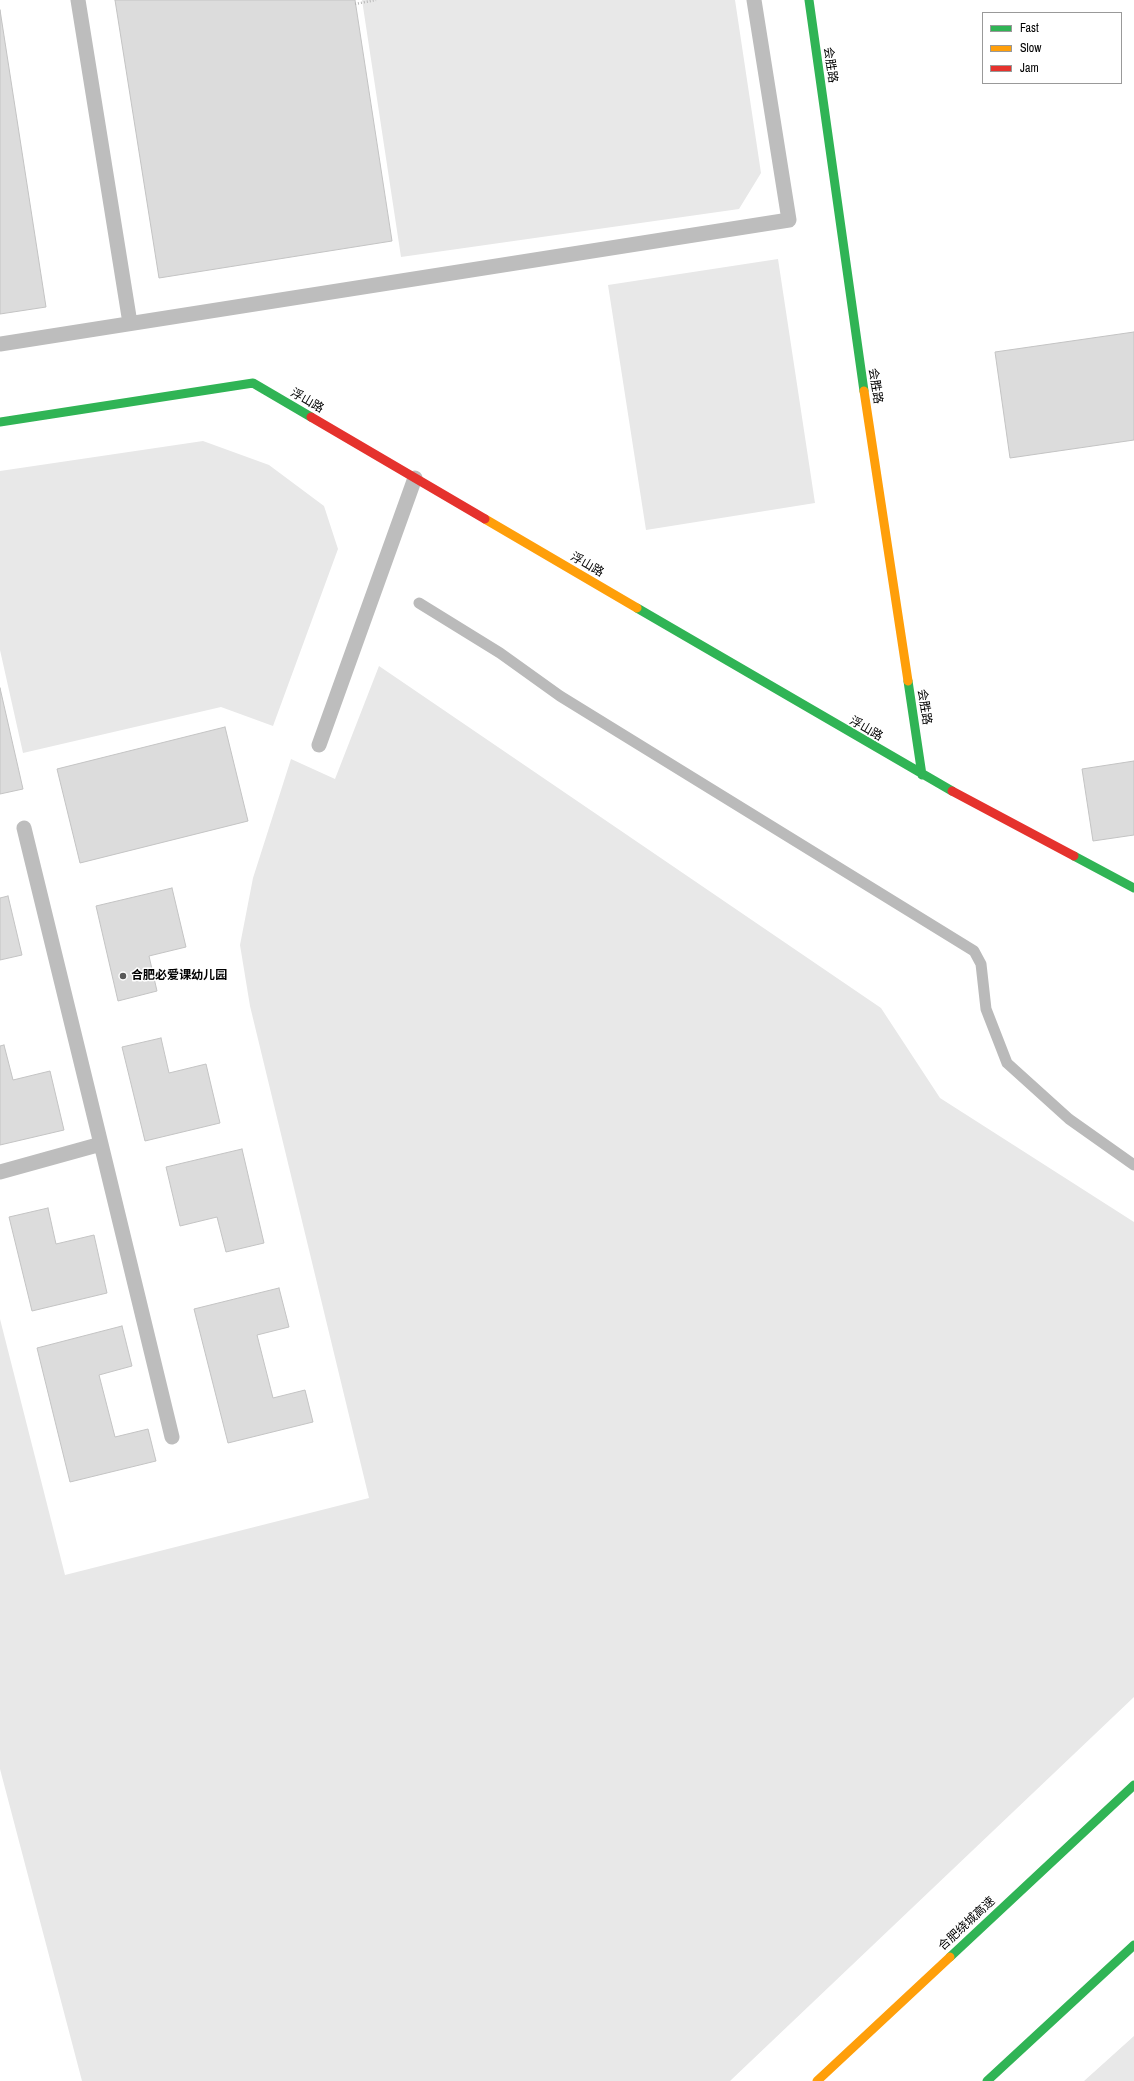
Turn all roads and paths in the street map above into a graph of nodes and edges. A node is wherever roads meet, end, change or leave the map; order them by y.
1 (78, 0) edge
2 (376, 0) edge
3 (754, 0) edge
4 (810, 0) edge
5 (355, 4) dead end
6 (130, 323) junction
7 (0, 344) edge
8 (0, 422) edge
9 (415, 478) junction
10 (318, 745) dead end
11 (922, 775) junction
12 (24, 828) dead end
13 (1134, 888) edge
14 (101, 1144) junction
15 (0, 1172) edge
16 (172, 1437) dead end
17 (1134, 1785) edge
18 (1134, 1945) edge
19 (817, 2081) edge
20 (987, 2081) edge

1 - 6 lane
2 - 5 path
3 - 6 lane
4 - 11 main road, 会胜路
6 - 7 lane
8 - 9 main road, 浮山路
9 - 10 lane
9 - 11 main road, 浮山路
11 - 13 main road, 浮山路
12 - 14 lane
14 - 15 lane
14 - 16 lane
17 - 19 main road, 合肥绕城高速
18 - 20 main road

